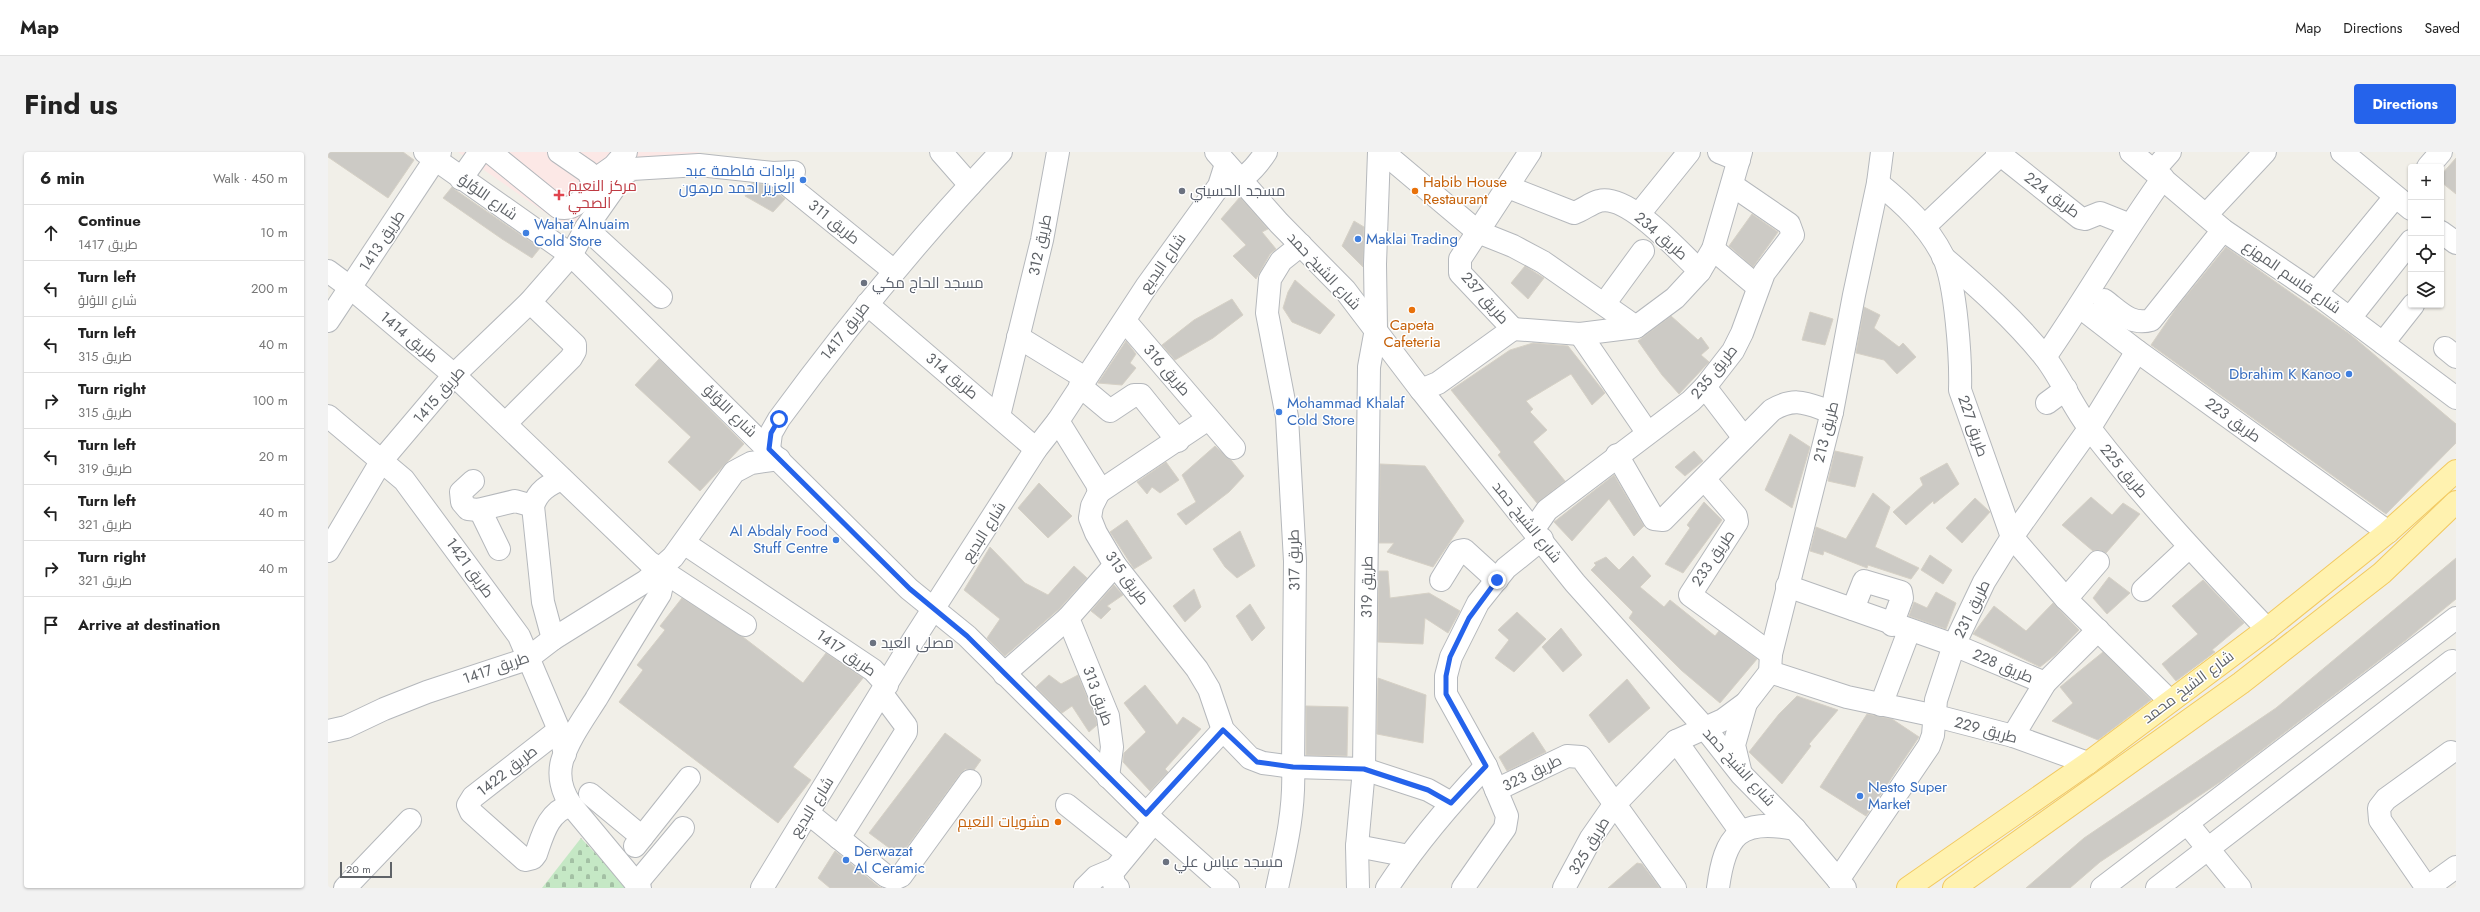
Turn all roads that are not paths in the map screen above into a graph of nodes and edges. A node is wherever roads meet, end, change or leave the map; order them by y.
1 (559, 152) edge
2 (626, 152) edge
3 (942, 152) edge
4 (1001, 152) edge
5 (1058, 152) edge
6 (1252, 152) edge
7 (1266, 152) edge
8 (1379, 152) edge
9 (1384, 152) edge
10 (1530, 152) edge
11 (1689, 152) edge
12 (1719, 152) edge
13 (1882, 152) edge
14 (2131, 152) edge
15 (2170, 152) edge
16 (2265, 152) edge
17 (2342, 152) edge
18 (2441, 152) edge
19 (493, 154) edge
20 (1998, 154) edge
21 (433, 155) edge
22 (1740, 156) edge
23 (704, 158) edge
24 (2431, 164) edge
25 (1227, 165) edge
26 (2159, 174) junction
27 (461, 179) junction
28 (592, 180) junction
29 (1878, 183) junction
30 (970, 185) junction
31 (1732, 185) junction
32 (1508, 187) junction
33 (2404, 198) edge
34 (1639, 214) junction
35 (2206, 215) junction
36 (2130, 226) junction
37 (1924, 227) junction
38 (586, 228) junction
39 (2223, 230) junction
40 (1478, 232) junction
41 (2444, 234) edge
42 (2456, 244) edge
43 (1301, 245) junction
44 (2408, 245) edge
45 (1713, 249) junction
46 (1643, 251) dead end
47 (571, 255) junction
48 (1943, 257) junction
49 (1375, 264) junction
50 (328, 271) edge
51 (894, 271) junction
52 (1700, 271) junction
53 (351, 288) junction
54 (1758, 288) junction
55 (1344, 290) junction
56 (2316, 293) junction
57 (662, 297) dead end
58 (2104, 300) dead end
59 (530, 302) junction
60 (1605, 303) junction
61 (867, 304) junction
62 (2080, 307) junction
63 (2411, 308) edge
64 (2350, 318) junction
65 (328, 321) edge
66 (1125, 321) junction
67 (1636, 327) junction
68 (1376, 329) junction
69 (1513, 330) junction
70 (1580, 334) junction
71 (1018, 337) junction
72 (2383, 343) junction
73 (2137, 351) junction
74 (2044, 357) junction
75 (454, 375) junction
76 (1082, 382) junction
77 (1705, 387) junction
78 (2066, 389) junction
79 (1421, 390) junction
80 (2456, 398) edge
81 (2047, 403) dead end
82 (1832, 412) junction
83 (328, 416) edge
84 (999, 416) junction
85 (1208, 419) junction
86 (1058, 421) junction
87 (506, 423) junction
88 (2089, 429) junction
89 (1647, 432) junction
90 (1744, 438) junction
91 (1178, 441) junction
92 (1234, 448) dead end
93 (1036, 449) junction
94 (774, 454) junction
95 (1617, 455) junction
96 (382, 460) junction
97 (2456, 471) edge
98 (562, 479) junction
99 (1705, 480) junction
100 (473, 481) dead end
101 (1099, 492) junction
102 (2456, 502) edge
103 (533, 506) junction
104 (480, 510) junction
105 (2388, 532) junction
106 (1537, 535) junction
107 (2012, 537) junction
108 (684, 543) junction
109 (2189, 547) junction
110 (500, 549) dead end
111 (328, 551) edge
112 (2098, 562) dead end
113 (1114, 565) junction
114 (659, 568) junction
115 (1441, 580) dead end
116 (1497, 580) junction
117 (952, 582) junction
118 (1787, 586) junction
119 (910, 589) junction
120 (2143, 590) dead end
121 (2066, 598) junction
122 (934, 609) junction
123 (1853, 609) junction
124 (1068, 618) junction
125 (2456, 618) edge
126 (745, 625) dead end
127 (1900, 628) junction
128 (2267, 629) junction
129 (2098, 630) junction
130 (967, 636) junction
131 (553, 639) junction
132 (2427, 641) junction
133 (912, 642) junction
134 (1954, 645) junction
135 (527, 659) junction
136 (1770, 663) junction
137 (2454, 663) edge
138 (1004, 674) junction
139 (2045, 684) junction
140 (884, 690) junction
141 (2170, 701) junction
142 (1746, 703) junction
143 (1881, 706) junction
144 (1936, 716) junction
145 (1704, 727) junction
146 (2314, 727) junction
147 (559, 730) junction
148 (1223, 730) junction
149 (328, 731) edge
150 (2013, 736) junction
151 (1676, 740) junction
152 (2451, 752) dead end
153 (2335, 753) junction
154 (566, 754) junction
155 (2088, 763) junction
156 (1486, 766) junction
157 (1293, 767) junction
158 (1364, 769) junction
159 (1741, 774) junction
160 (1108, 777) junction
161 (689, 778) dead end
162 (970, 782) dead end
163 (1496, 790) junction
164 (590, 794) dead end
165 (1451, 803) junction
166 (571, 805) junction
167 (1067, 805) dead end
168 (1614, 805) junction
169 (808, 813) junction
170 (1150, 818) junction
171 (410, 820) dead end
172 (2187, 823) junction
173 (683, 828) dead end
174 (1795, 828) junction
175 (1741, 832) junction
176 (641, 838) junction
177 (840, 838) junction
178 (1357, 846) junction
179 (667, 847) junction
180 (2208, 849) junction
181 (1408, 856) junction
182 (2456, 867) edge
183 (1120, 870) edge
184 (1841, 884) edge
185 (638, 886) edge
186 (767, 886) edge
187 (1959, 886) edge
188 (345, 888) edge
189 (1085, 888) edge
190 (1228, 888) edge
191 (1277, 888) edge
192 (1358, 888) edge
193 (1387, 888) edge
194 (1463, 888) edge
195 (1564, 888) edge
196 (1675, 888) edge
197 (1718, 888) edge
198 (1908, 888) edge
199 (2102, 888) edge
200 (2157, 888) edge
201 (2240, 888) edge
202 (2427, 888) edge

1 - 28 street
2 - 28 street
3 - 30 street
4 - 30 street, طريق 1417
5 - 71 street, طريق 312
6 - 25 street, شارع البديع
7 - 25 street
8 - 49 street
9 - 40 street
10 - 32 street, طريق 237
11 - 34 street
12 - 22 street
13 - 29 street, طريق 213
14 - 26 street, شارع قاسم المهزع
15 - 26 street
16 - 35 street
17 - 33 street
18 - 24 street
19 - 27 street
19 - 28 street
20 - 36 street, طريق 224
20 - 37 street, طريق 224
21 - 27 street, شارع اللؤلؤ
21 - 53 street, طريق 1413
22 - 31 street, طريق 234
23 - 38 street, طريق 311
23 - 51 street, طريق 311
25 - 43 street, شارع الشيخ حمد
25 - 66 street, شارع البديع
26 - 35 street, شارع قاسم المهزع
26 - 36 street
27 - 47 street, شارع اللؤلؤ
29 - 37 street, طريق 227
29 - 82 street, طريق 213
30 - 51 street, طريق 1417
31 - 45 street, طريق 234
31 - 54 street, طريق 235
32 - 34 street, طريق 234
32 - 40 street, طريق 237
33 - 56 street
34 - 52 street, طريق 234
35 - 39 street, شارع قاسم المهزع
36 - 62 street
37 - 48 street, طريق 227
38 - 47 street, طريق 311
38 - 57 street
39 - 56 street, شارع قاسم المهزع
39 - 58 street
40 - 60 street
40 - 69 street, طريق 237
41 - 42 street
43 - 55 street, شارع الشيخ حمد
43 - 157 street, طريق 317
44 - 64 street
45 - 52 street, طريق 234
45 - 54 street
46 - 60 street, طريق 234
47 - 59 street, طريق 1415
47 - 94 street, شارع اللؤلؤ
48 - 74 street, طريق 225
48 - 107 street, طريق 227
49 - 55 street
49 - 68 street
50 - 53 street, طريق 1414
51 - 61 street, طريق 1417
52 - 67 street, طريق 234
53 - 65 street, طريق 1413
53 - 75 street, طريق 1414
54 - 77 street, طريق 235
55 - 68 street, شارع الشيخ حمد
56 - 64 street, شارع قاسم المهزع
59 - 75 street, طريق 1415
59 - 87 street
60 - 67 street
61 - 84 street, طريق 314
61 - 94 street, طريق 1417
62 - 73 street, طريق 223
62 - 74 street
63 - 72 street
64 - 72 street, شارع قاسم المهزع
66 - 76 street, شارع البديع
66 - 85 street, طريق 316
67 - 70 street, طريق 234
68 - 79 street, شارع الشيخ حمد
68 - 158 street, طريق 319
69 - 70 street, طريق 234
69 - 79 street, طريق 237
70 - 89 street
71 - 76 street
71 - 84 street, طريق 312
72 - 80 street, شارع قاسم المهزع
73 - 88 street, طريق 231
73 - 105 street, طريق 223
74 - 78 street, طريق 225
75 - 87 street, طريق 1414
75 - 96 street, طريق 1415
76 - 86 street, شارع البديع
76 - 91 street
77 - 89 street, طريق 235
77 - 90 street
78 - 81 street
78 - 88 street, طريق 225
79 - 106 street, شارع الشيخ حمد
82 - 90 street
82 - 118 street, طريق 213
83 - 96 street, طريق 1421
84 - 93 street, طريق 314
85 - 91 street
85 - 92 street, طريق 316
86 - 93 street, شارع البديع
86 - 101 street
87 - 98 street, طريق 1414
88 - 107 street, طريق 231
88 - 109 street, طريق 225
89 - 95 street, طريق 235
90 - 99 street
91 - 101 street
93 - 117 street, شارع البديع
94 - 108 street, طريق 1417
94 - 119 street, شارع اللؤلؤ
95 - 99 street
95 - 106 street, طريق 235
96 - 111 street, طريق 1415
96 - 135 street, طريق 1421
97 - 105 main road, شارع الشيخ محمد
98 - 103 street
98 - 114 street, طريق 1414
99 - 136 street, طريق 233
100 - 104 street
101 - 113 street, طريق 315
102 - 187 main road, شارع الشيخ محمد
103 - 104 street
103 - 131 street
104 - 110 street
105 - 128 main road, شارع الشيخ محمد
106 - 116 street, طريق 235
106 - 145 street, شارع الشيخ حمد
107 - 121 street, طريق 227
107 - 134 street, طريق 231
108 - 114 street, طريق 1417
108 - 140 street, طريق 1417
109 - 120 street
109 - 128 street, طريق 225
112 - 121 street
113 - 124 street
113 - 148 street, طريق 315
114 - 126 street, طريق 1414
114 - 131 street, طريق 1417
114 - 154 street, طريق 1422
115 - 116 street
116 - 156 street, طريق 235
117 - 119 street
117 - 122 street, شارع البديع
118 - 123 street, طريق 228
118 - 136 street, طريق 213
119 - 122 street, شارع اللؤلؤ
119 - 133 street
121 - 129 street, طريق 227
122 - 130 street, شارع اللؤلؤ
122 - 133 street, شارع البديع
123 - 127 street, طريق 228
123 - 127 street
124 - 138 street
124 - 160 street, طريق 313
125 - 132 street
127 - 134 street, طريق 228
127 - 143 street
128 - 141 main road, شارع الشيخ محمد
129 - 139 street, طريق 228
129 - 141 street, طريق 227
130 - 133 street
130 - 138 street, شارع اللؤلؤ
131 - 135 street, طريق 1417
132 - 137 street
132 - 146 street
133 - 140 street, شارع البديع
134 - 139 street, طريق 228
134 - 144 street, طريق 231
135 - 147 street, طريق 1421
135 - 149 street, طريق 1417
136 - 142 street, طريق 213
136 - 143 street, طريق 229
137 - 153 street
138 - 160 street, شارع اللؤلؤ
139 - 150 street, طريق 228
140 - 169 street, شارع البديع
140 - 177 street, طريق 1417
141 - 155 main road, شارع الشيخ محمد
142 - 145 street, طريق 213
142 - 159 street, طريق 213
143 - 144 street, طريق 229
144 - 150 street, طريق 229
144 - 184 street, طريق 231
145 - 151 street
145 - 159 street, شارع الشيخ حمد
146 - 153 street
146 - 172 street
147 - 154 street, طريق 1421
147 - 166 street, طريق 1422
148 - 157 street, طريق 315
148 - 170 street
150 - 155 street, طريق 229
151 - 168 street
151 - 175 street
152 - 202 street
153 - 180 street
154 - 166 street, طريق 1422
155 - 198 main road, شارع الشيخ محمد
156 - 163 street, طريق 235
156 - 165 street
157 - 158 street, طريق 315
157 - 191 street, طريق 317
158 - 165 street, طريق 315
158 - 178 street, طريق 319
159 - 174 street, شارع الشيخ حمد
160 - 170 street, شارع اللؤلؤ
161 - 176 street
162 - 177 street
163 - 168 street, طريق 323
163 - 194 street, طريق 235
164 - 176 street
165 - 181 street
166 - 185 street, طريق 1422
167 - 183 street
168 - 195 street, طريق 325
168 - 196 street, طريق 323
169 - 177 street
169 - 186 street, شارع البديع
170 - 183 street
170 - 190 street, شارع اللؤلؤ
171 - 188 street
172 - 180 street
172 - 199 street
173 - 179 street
174 - 175 street
174 - 184 street, شارع الشيخ حمد
175 - 197 street
176 - 179 street
178 - 181 street
178 - 192 street, طريق 319
179 - 185 street
180 - 200 street
180 - 201 street
181 - 193 street
182 - 202 street
183 - 189 street

